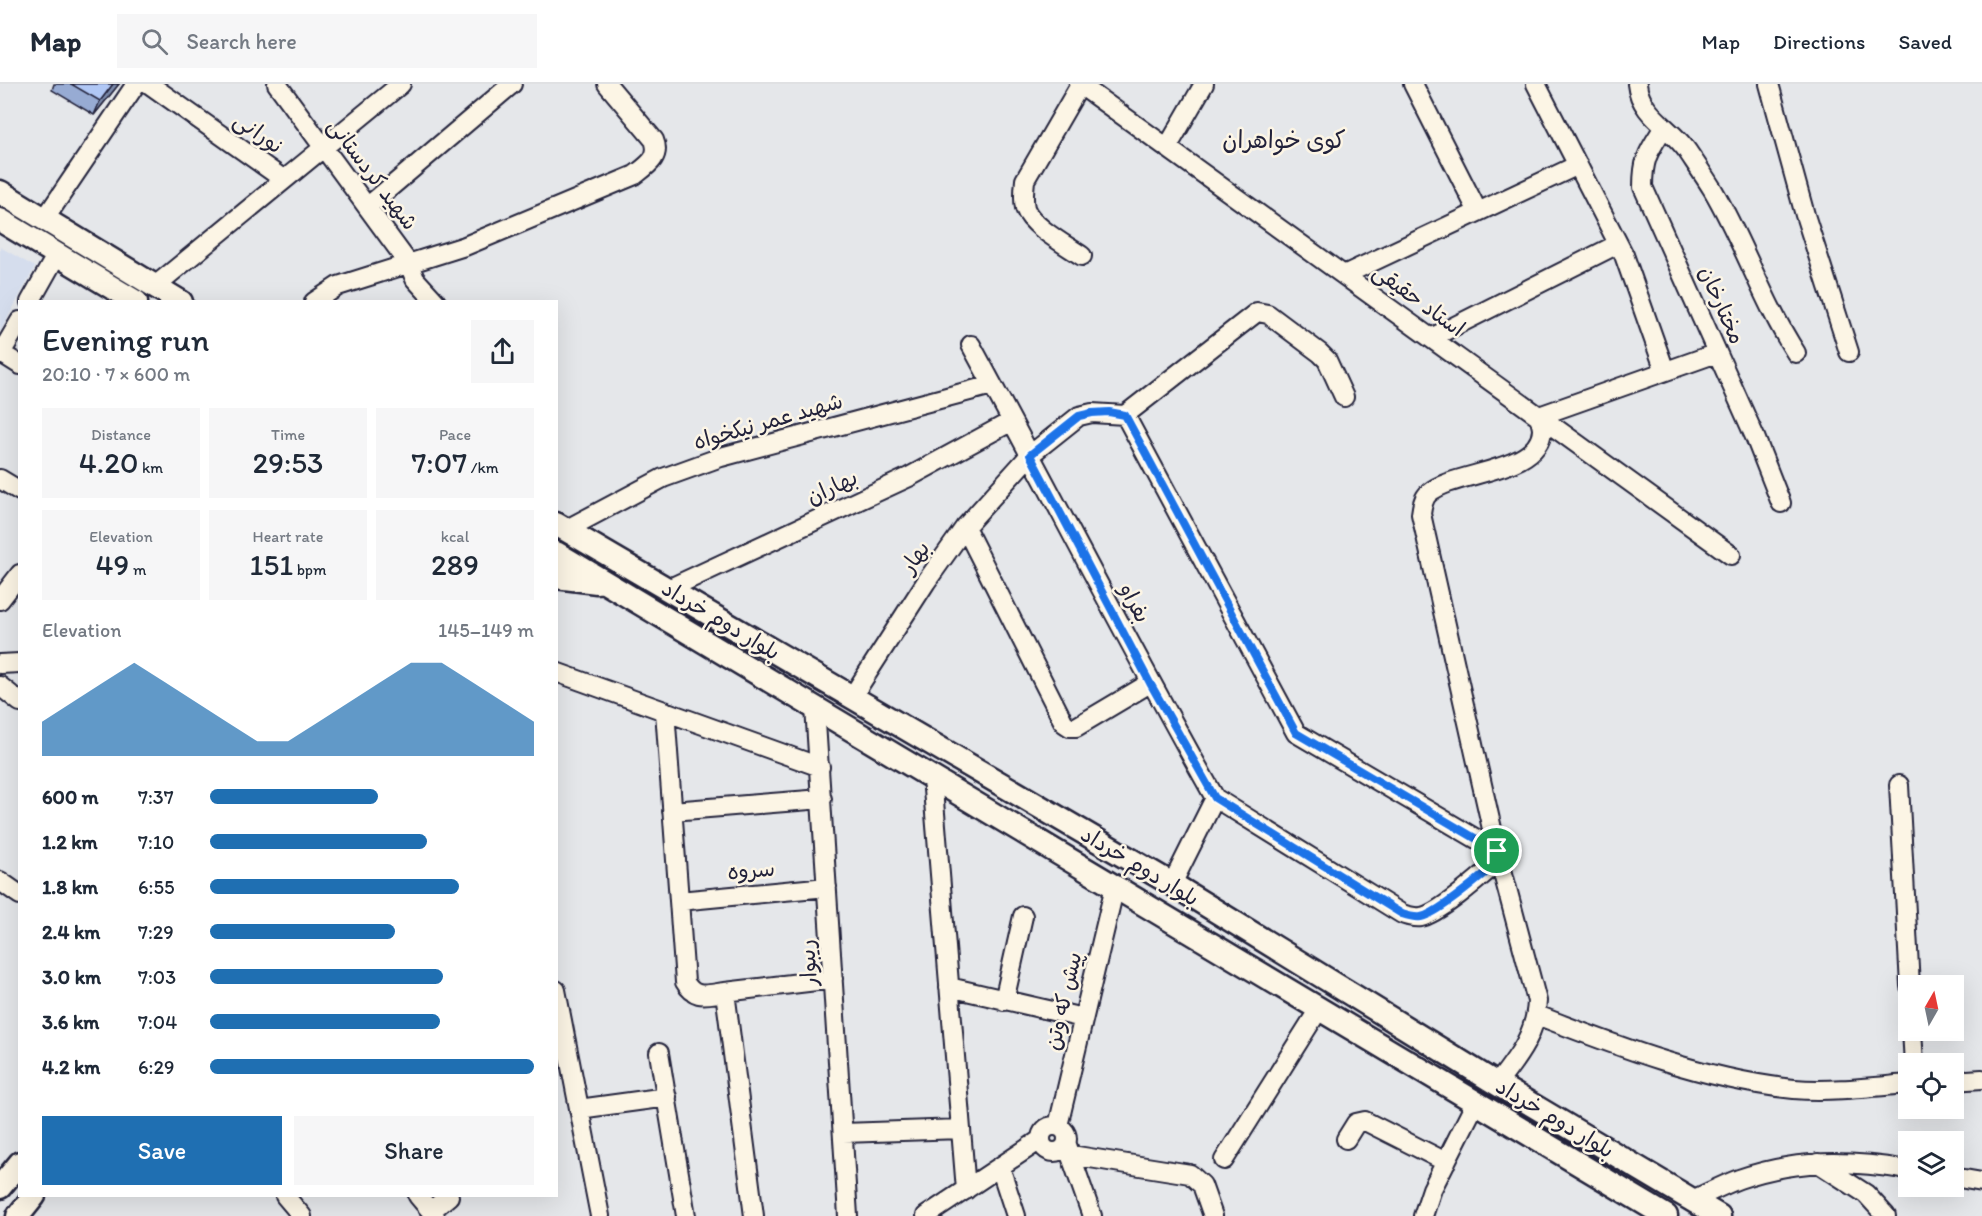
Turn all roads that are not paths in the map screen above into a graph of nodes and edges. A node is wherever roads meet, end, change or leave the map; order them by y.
1 (136, 84) edge
2 (148, 84) edge
3 (277, 84) edge
4 (401, 84) edge
5 (512, 84) edge
6 (607, 84) edge
7 (1080, 84) edge
8 (1204, 84) edge
9 (1413, 84) edge
10 (1536, 84) edge
11 (1637, 84) edge
12 (1769, 84) edge
13 (1664, 128) junction
14 (322, 148) junction
15 (1167, 148) junction
16 (1578, 165) junction
17 (283, 179) junction
18 (0, 192) edge
19 (367, 207) junction
20 (1478, 212) junction
21 (0, 220) edge
22 (44, 220) junction
23 (1618, 244) junction
24 (57, 254) junction
25 (1082, 256) dead end
26 (409, 264) junction
27 (1344, 275) junction
28 (155, 286) junction
29 (31, 300) edge
30 (133, 300) edge
31 (179, 300) edge
32 (317, 300) edge
33 (434, 300) edge
34 (18, 324) edge
35 (1431, 338) junction
36 (971, 345) dead end
37 (1849, 351) dead end
38 (1717, 353) junction
39 (1796, 353) dead end
40 (1, 354) edge
41 (18, 364) edge
42 (1665, 371) junction
43 (992, 385) junction
44 (1344, 397) dead end
45 (1125, 415) junction
46 (1539, 416) junction
47 (1012, 421) junction
48 (1030, 455) junction
49 (0, 479) edge
50 (18, 490) edge
51 (1781, 503) dead end
52 (562, 526) edge
53 (966, 527) junction
54 (558, 554) edge
55 (1731, 555) dead end
56 (18, 577) edge
57 (558, 577) edge
58 (609, 584) junction
59 (668, 589) junction
60 (0, 600) edge
61 (18, 663) edge
62 (0, 664) edge
63 (558, 673) edge
64 (1150, 683) junction
65 (0, 686) edge
66 (852, 697) junction
67 (18, 700) edge
68 (815, 707) junction
69 (665, 711) junction
70 (820, 767) junction
71 (932, 777) junction
72 (1899, 785) dead end
73 (1215, 798) junction
74 (822, 799) junction
75 (672, 811) junction
76 (1498, 856) junction
77 (0, 881) edge
78 (1172, 884) junction
79 (1115, 886) junction
80 (827, 887) junction
81 (18, 894) edge
82 (679, 901) junction
83 (1023, 916) dead end
84 (1909, 975) edge
85 (833, 979) junction
86 (949, 987) junction
87 (725, 992) junction
88 (558, 1000) edge
89 (1004, 1001) junction
90 (1319, 1009) junction
91 (1537, 1015) junction
92 (1083, 1018) junction
93 (659, 1053) dead end
94 (1982, 1079) edge
95 (1964, 1080) edge
96 (1497, 1084) junction
97 (1898, 1085) edge
98 (667, 1097) junction
99 (1476, 1102) junction
100 (579, 1108) junction
101 (1058, 1126) junction
102 (961, 1129) junction
103 (843, 1133) junction
104 (1346, 1139) dead end
105 (1040, 1140) junction
106 (1068, 1149) junction
107 (1224, 1160) dead end
108 (1446, 1162) junction
109 (1818, 1163) junction
110 (18, 1166) edge
111 (1000, 1167) junction
112 (1898, 1168) edge
113 (1964, 1179) edge
114 (1982, 1182) edge
115 (0, 1188) edge
116 (966, 1190) junction
117 (33, 1197) edge
118 (419, 1197) edge
119 (448, 1197) edge
120 (1692, 1200) junction
121 (433, 1213) edge
122 (18, 1216) edge
123 (600, 1216) edge
124 (686, 1216) edge
125 (754, 1216) edge
126 (848, 1216) edge
127 (926, 1216) edge
128 (1016, 1216) edge
129 (1092, 1216) edge
130 (1213, 1216) edge
131 (1423, 1216) edge
132 (1666, 1216) edge
133 (1719, 1216) edge
134 (1886, 1216) edge

1 - 22 street
2 - 17 street, نورانی
3 - 14 street, شهید کردستانی
4 - 14 street
5 - 19 street
6 - 26 street
7 - 15 street, استاد حقیقی
7 - 25 street
8 - 15 street
9 - 20 street
10 - 16 street
11 - 13 street
12 - 37 street
13 - 38 street, مختارخان
13 - 39 street
14 - 17 street
14 - 19 street, شهید کردستانی
15 - 27 street, استاد حقیقی
16 - 20 street
16 - 23 street
17 - 28 street
18 - 22 street
19 - 26 street, شهید کردستانی
20 - 27 street
21 - 24 street
22 - 28 street
23 - 35 street
23 - 42 street
24 - 29 street
24 - 30 street
26 - 32 street
26 - 33 street, شهید کردستانی
27 - 35 street, استاد حقیقی
28 - 31 street
34 - 40 street
35 - 46 street, استاد حقیقی
36 - 43 street, بفراو
38 - 42 street
38 - 51 street, مختارخان
40 - 41 street
42 - 46 street
43 - 47 street, بفراو
43 - 52 street, شهید عمر نیکخواه
44 - 45 street
45 - 48 street, بهار
45 - 76 street
46 - 55 street, استاد حقیقی
46 - 76 street
47 - 48 street, بفراو
47 - 59 street, بهاران
48 - 53 street, بهار
48 - 64 street, بفراو
49 - 50 street
52 - 59 street, بلوار دوم خرداد
53 - 64 street
53 - 66 street, بهار
54 - 58 street, بلوار دوم خرداد
56 - 60 street
57 - 58 street
58 - 68 street, بلوار دوم خرداد
59 - 66 street, بلوار دوم خرداد
61 - 62 street
63 - 69 street
64 - 73 street, بفراو
65 - 67 street
66 - 78 street, بلوار دوم خرداد
68 - 70 street, ریبوار
68 - 71 street, بلوار دوم خرداد
69 - 70 street
69 - 75 street
70 - 74 street, ریبوار
71 - 79 street, بلوار دوم خرداد
71 - 86 street
72 - 84 street
73 - 76 street
73 - 78 street
74 - 75 street
74 - 80 street, ریبوار
75 - 82 street
76 - 91 street
77 - 81 street
78 - 96 street, بلوار دوم خرداد
79 - 90 street, بلوار دوم خرداد
79 - 92 street, پیش که وتن
80 - 82 street, سروه
80 - 85 street, ریبوار
82 - 87 street
83 - 89 street
85 - 87 street
85 - 103 street, ریبوار
86 - 89 street
86 - 102 street
87 - 125 street
88 - 100 street
89 - 92 street
90 - 99 street, بلوار دوم خرداد
90 - 107 street
91 - 96 street
91 - 97 street
92 - 101 street, پیش که وتن
93 - 98 street
94 - 95 street
96 - 120 street, بلوار دوم خرداد
98 - 100 street
98 - 124 street
99 - 108 street
99 - 132 street, بلوار دوم خرداد
100 - 123 street
101 - 105 street
101 - 106 street
102 - 103 street
102 - 116 street
103 - 126 street, ریبوار
104 - 108 street
105 - 106 street
105 - 111 street
106 - 129 street
106 - 130 street
108 - 131 street
109 - 112 street
109 - 120 street
109 - 134 street
110 - 115 street
111 - 116 street
111 - 128 street
113 - 114 street
116 - 127 street
117 - 122 street
118 - 121 street
119 - 121 street
120 - 133 street, بلوار دوم خرداد

